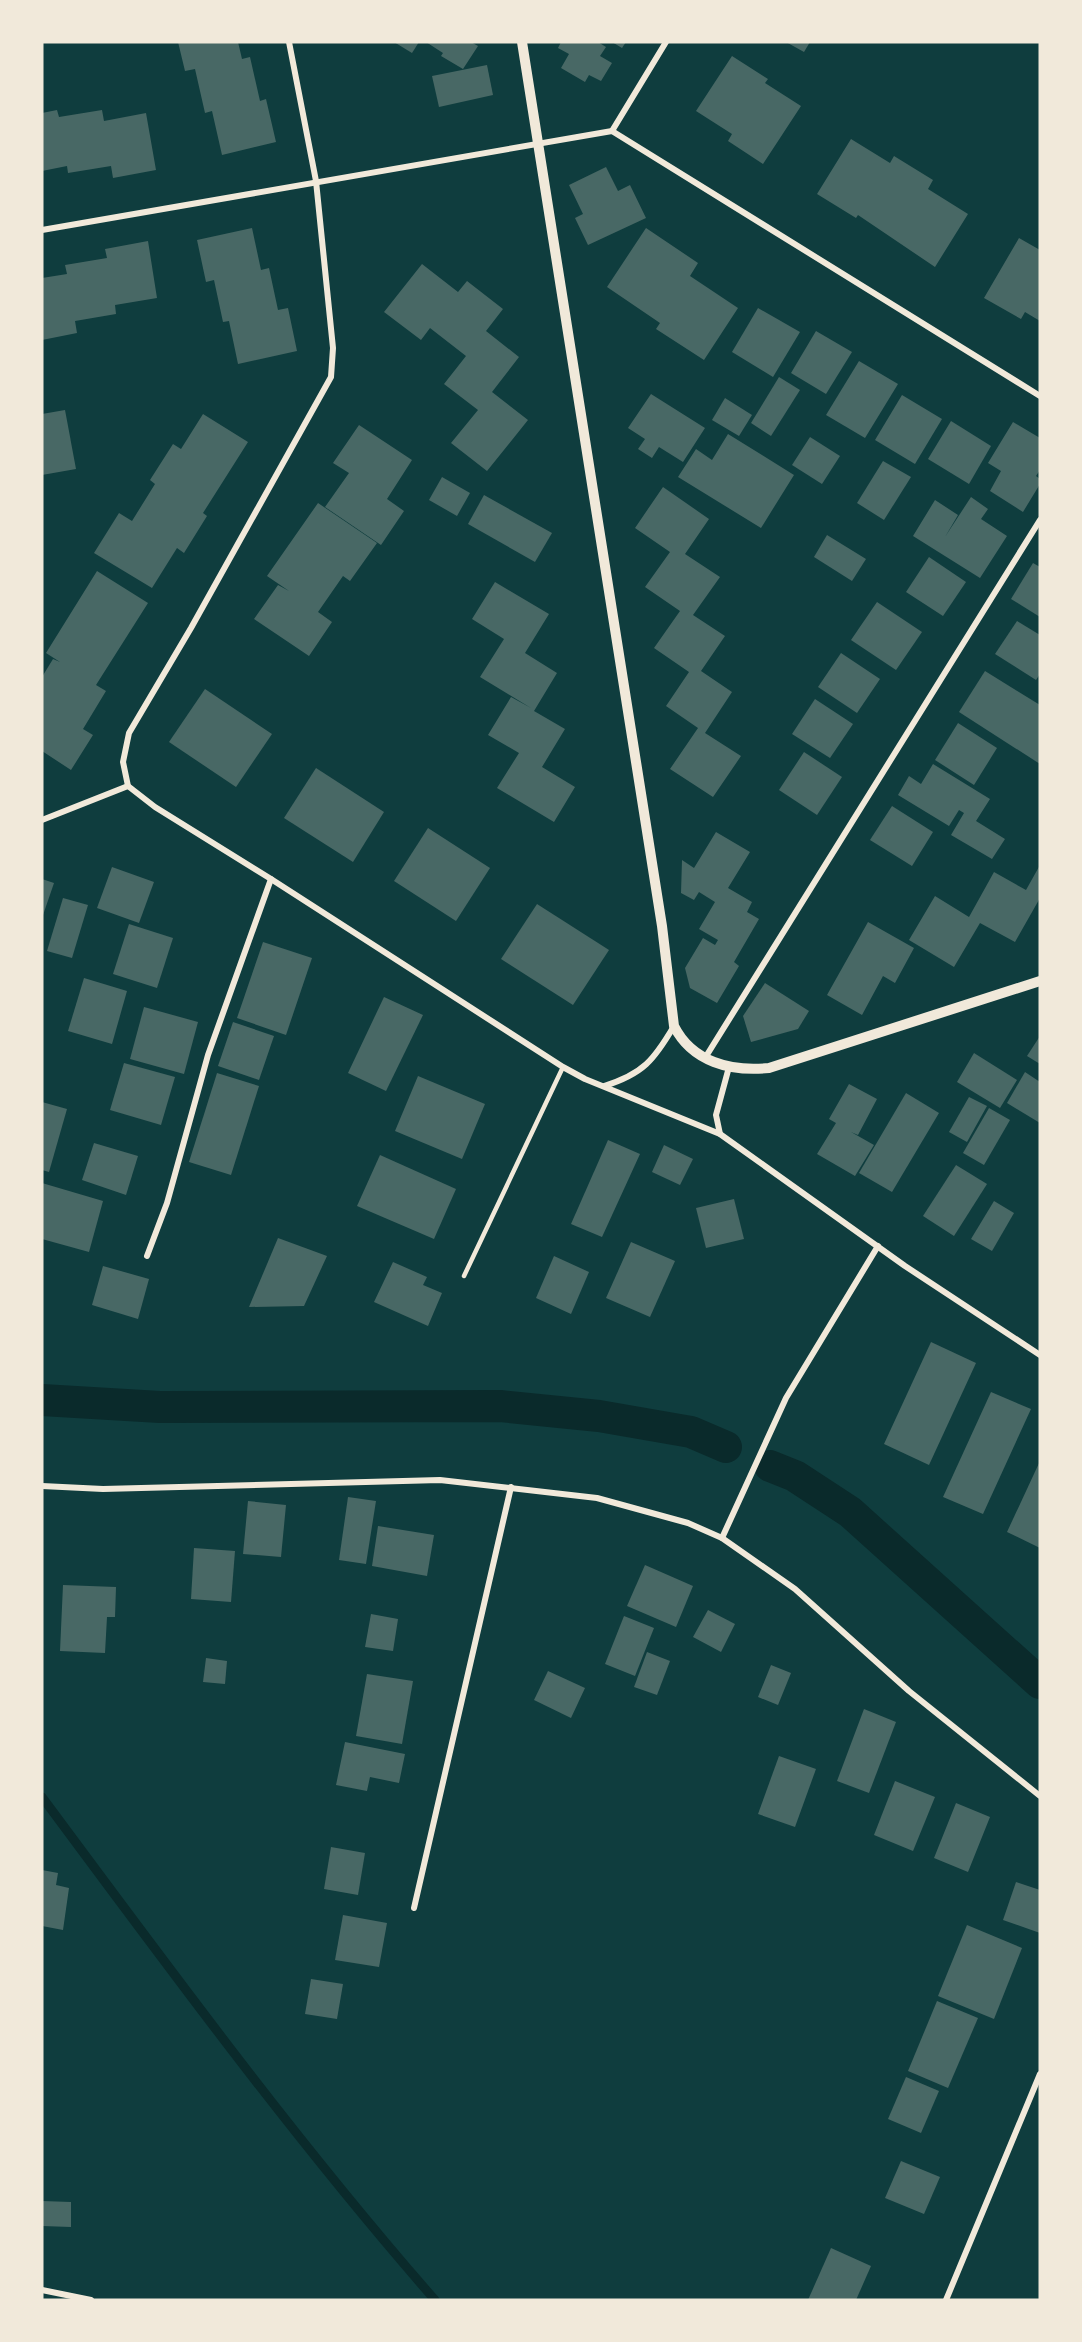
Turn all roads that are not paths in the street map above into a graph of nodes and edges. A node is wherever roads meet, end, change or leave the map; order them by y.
1 (289, 42) edge
2 (522, 42) edge
3 (666, 42) edge
4 (612, 130) junction
5 (539, 145) junction
6 (316, 181) junction
7 (42, 230) edge
8 (1040, 396) edge
9 (1040, 520) edge
10 (128, 786) junction
11 (42, 820) edge
12 (271, 879) junction
13 (1040, 981) edge
14 (674, 1026) junction
15 (704, 1058) junction
16 (563, 1067) junction
17 (729, 1067) junction
18 (604, 1086) junction
19 (720, 1134) junction
20 (878, 1246) junction
21 (147, 1256) dead end
22 (464, 1276) dead end
23 (1040, 1355) edge
24 (42, 1486) edge
25 (511, 1487) junction
26 (722, 1538) junction
27 (1040, 1796) edge
28 (414, 1908) dead end
29 (1040, 2074) edge
30 (42, 2290) edge
31 (91, 2300) edge
32 (946, 2300) edge

1 - 6 street
2 - 5 street
3 - 4 street
4 - 5 street
4 - 8 street
5 - 6 street
5 - 14 street
6 - 7 street
6 - 10 street
9 - 15 street
10 - 11 street
10 - 12 street
12 - 16 street
12 - 21 street
13 - 17 street
14 - 15 street
14 - 18 street
15 - 17 street
16 - 18 street
16 - 22 lane
17 - 19 street
18 - 19 street
19 - 20 street
20 - 23 street
20 - 26 street
24 - 25 street
25 - 26 street
25 - 28 street
26 - 27 street
29 - 32 street
30 - 31 street

